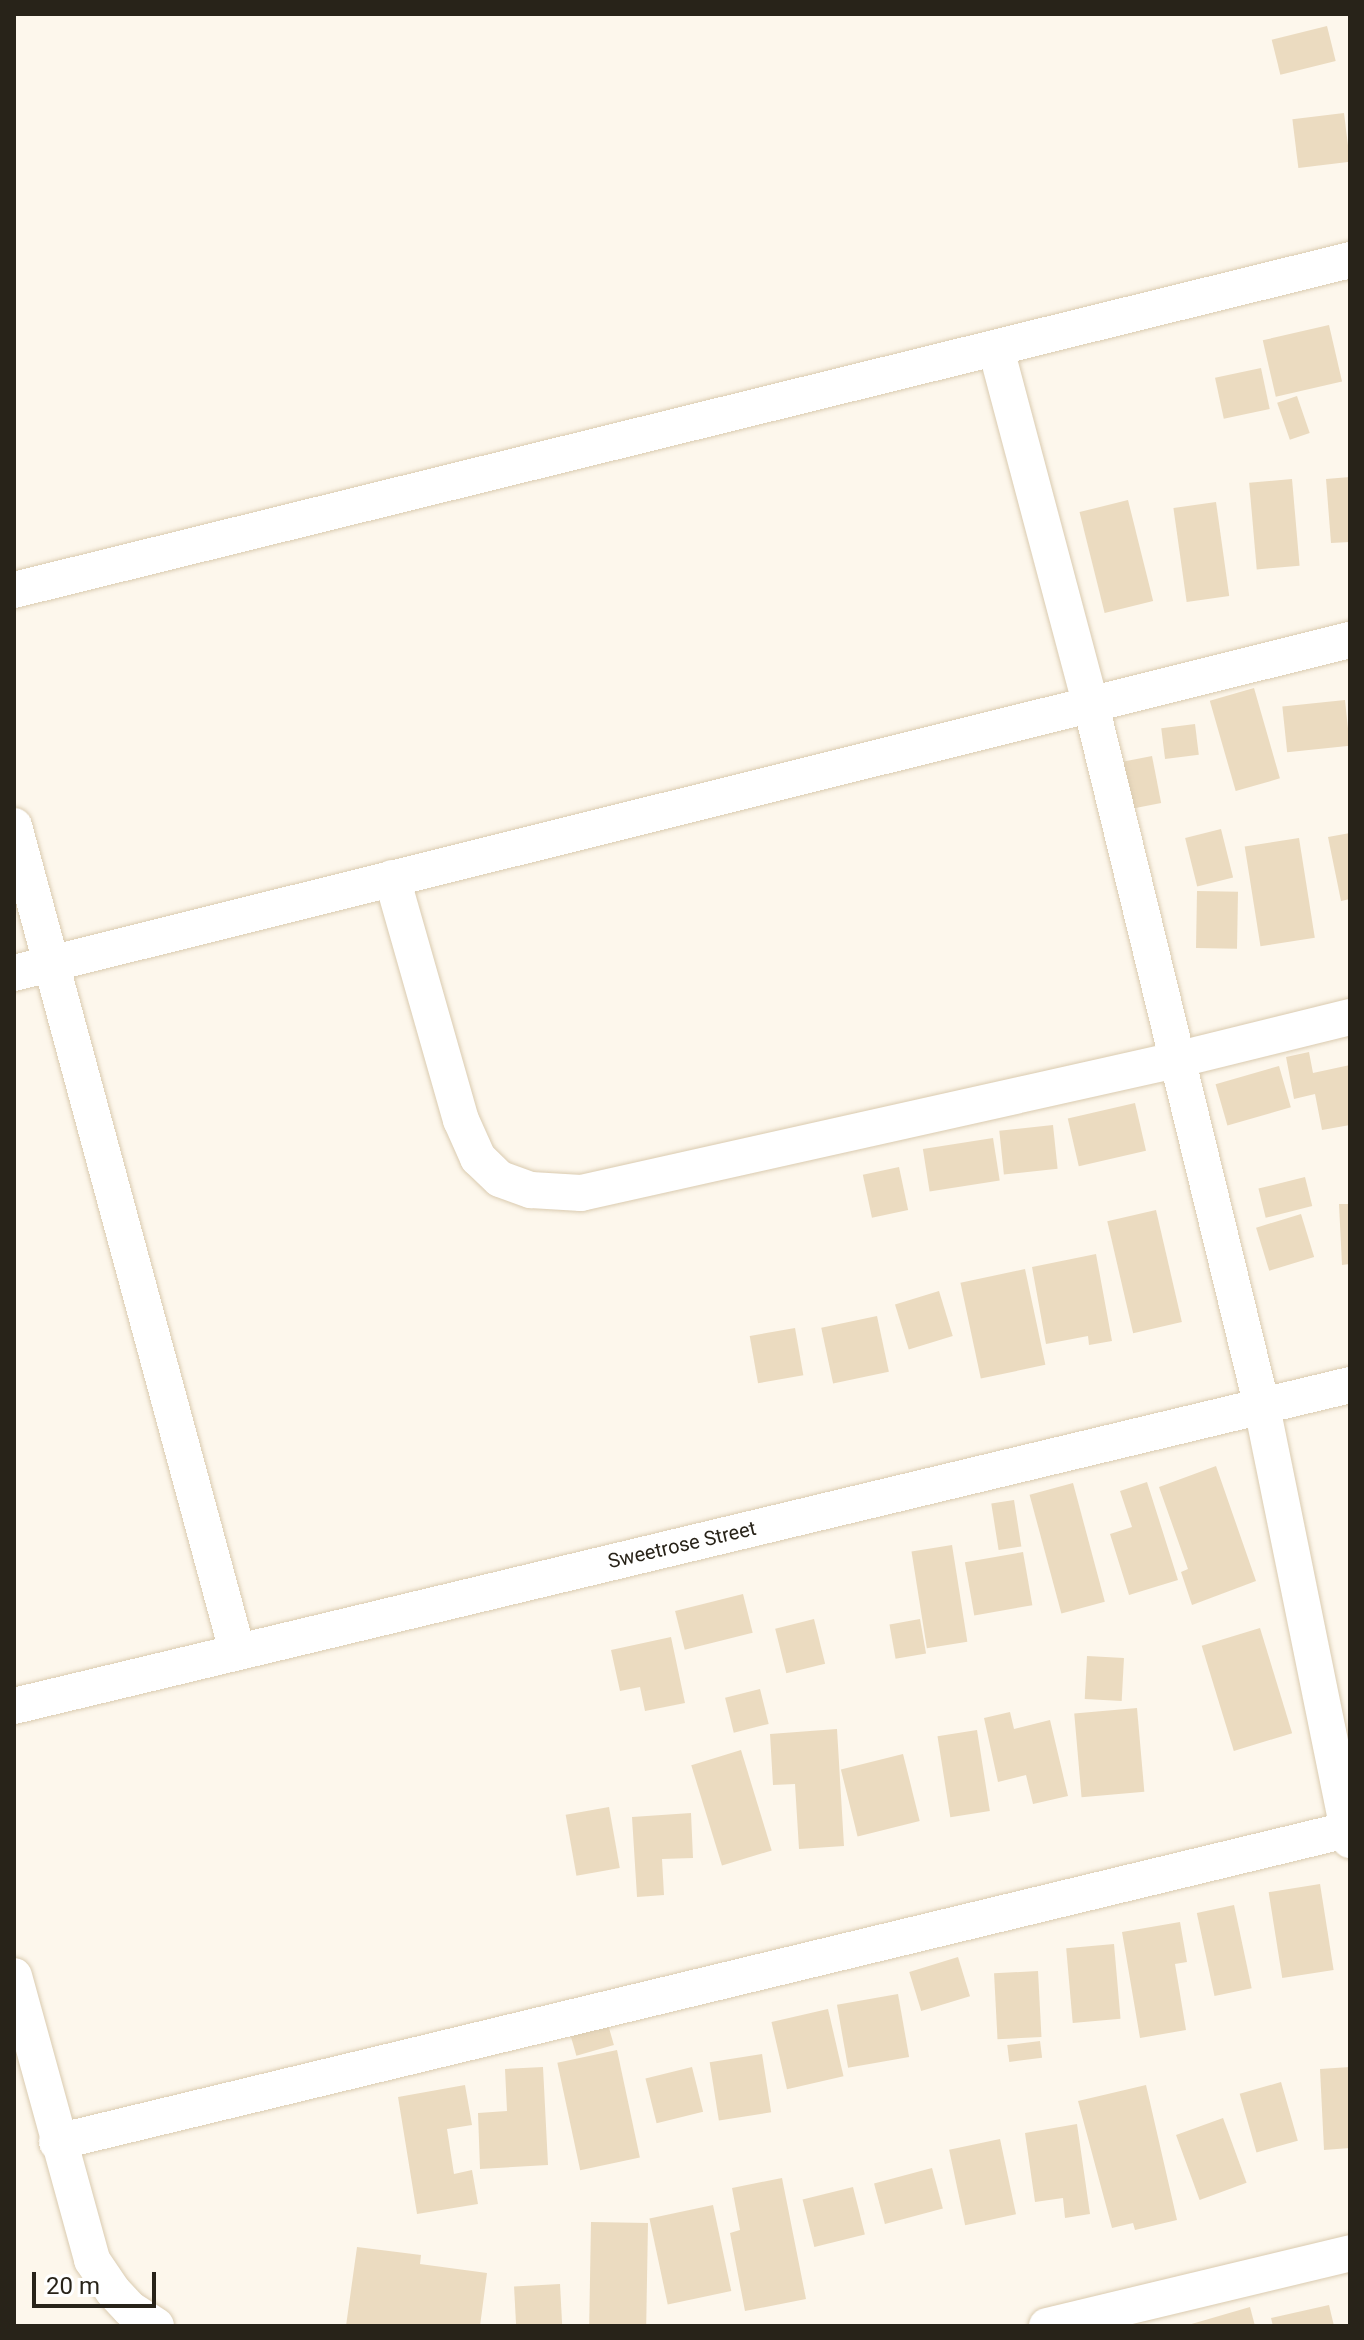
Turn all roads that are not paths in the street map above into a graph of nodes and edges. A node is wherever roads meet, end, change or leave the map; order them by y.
1 (1350, 260) edge
2 (996, 349) junction
3 (14, 590) edge
4 (1350, 640) edge
5 (1091, 705) junction
6 (14, 826) edge
7 (392, 878) junction
8 (51, 965) junction
9 (14, 973) edge
10 (1350, 1017) edge
11 (1176, 1060) junction
12 (1350, 1385) edge
13 (1262, 1407) junction
14 (237, 1651) junction
15 (14, 1706) edge
16 (1349, 1835) edge
17 (14, 1976) edge
18 (57, 2142) junction
19 (1350, 2253) edge
20 (156, 2326) edge
21 (1047, 2326) edge

1 - 2 street
2 - 3 street
2 - 5 street
4 - 5 street
5 - 7 street
5 - 11 street
6 - 8 street
7 - 8 street
7 - 11 street
8 - 9 street
8 - 14 street
10 - 11 street
11 - 13 street
12 - 13 street, Sweetrose Street
13 - 14 street, Sweetrose Street
13 - 16 street
14 - 15 street, Sweetrose Street
16 - 18 street
17 - 18 street
18 - 20 street
19 - 21 street

